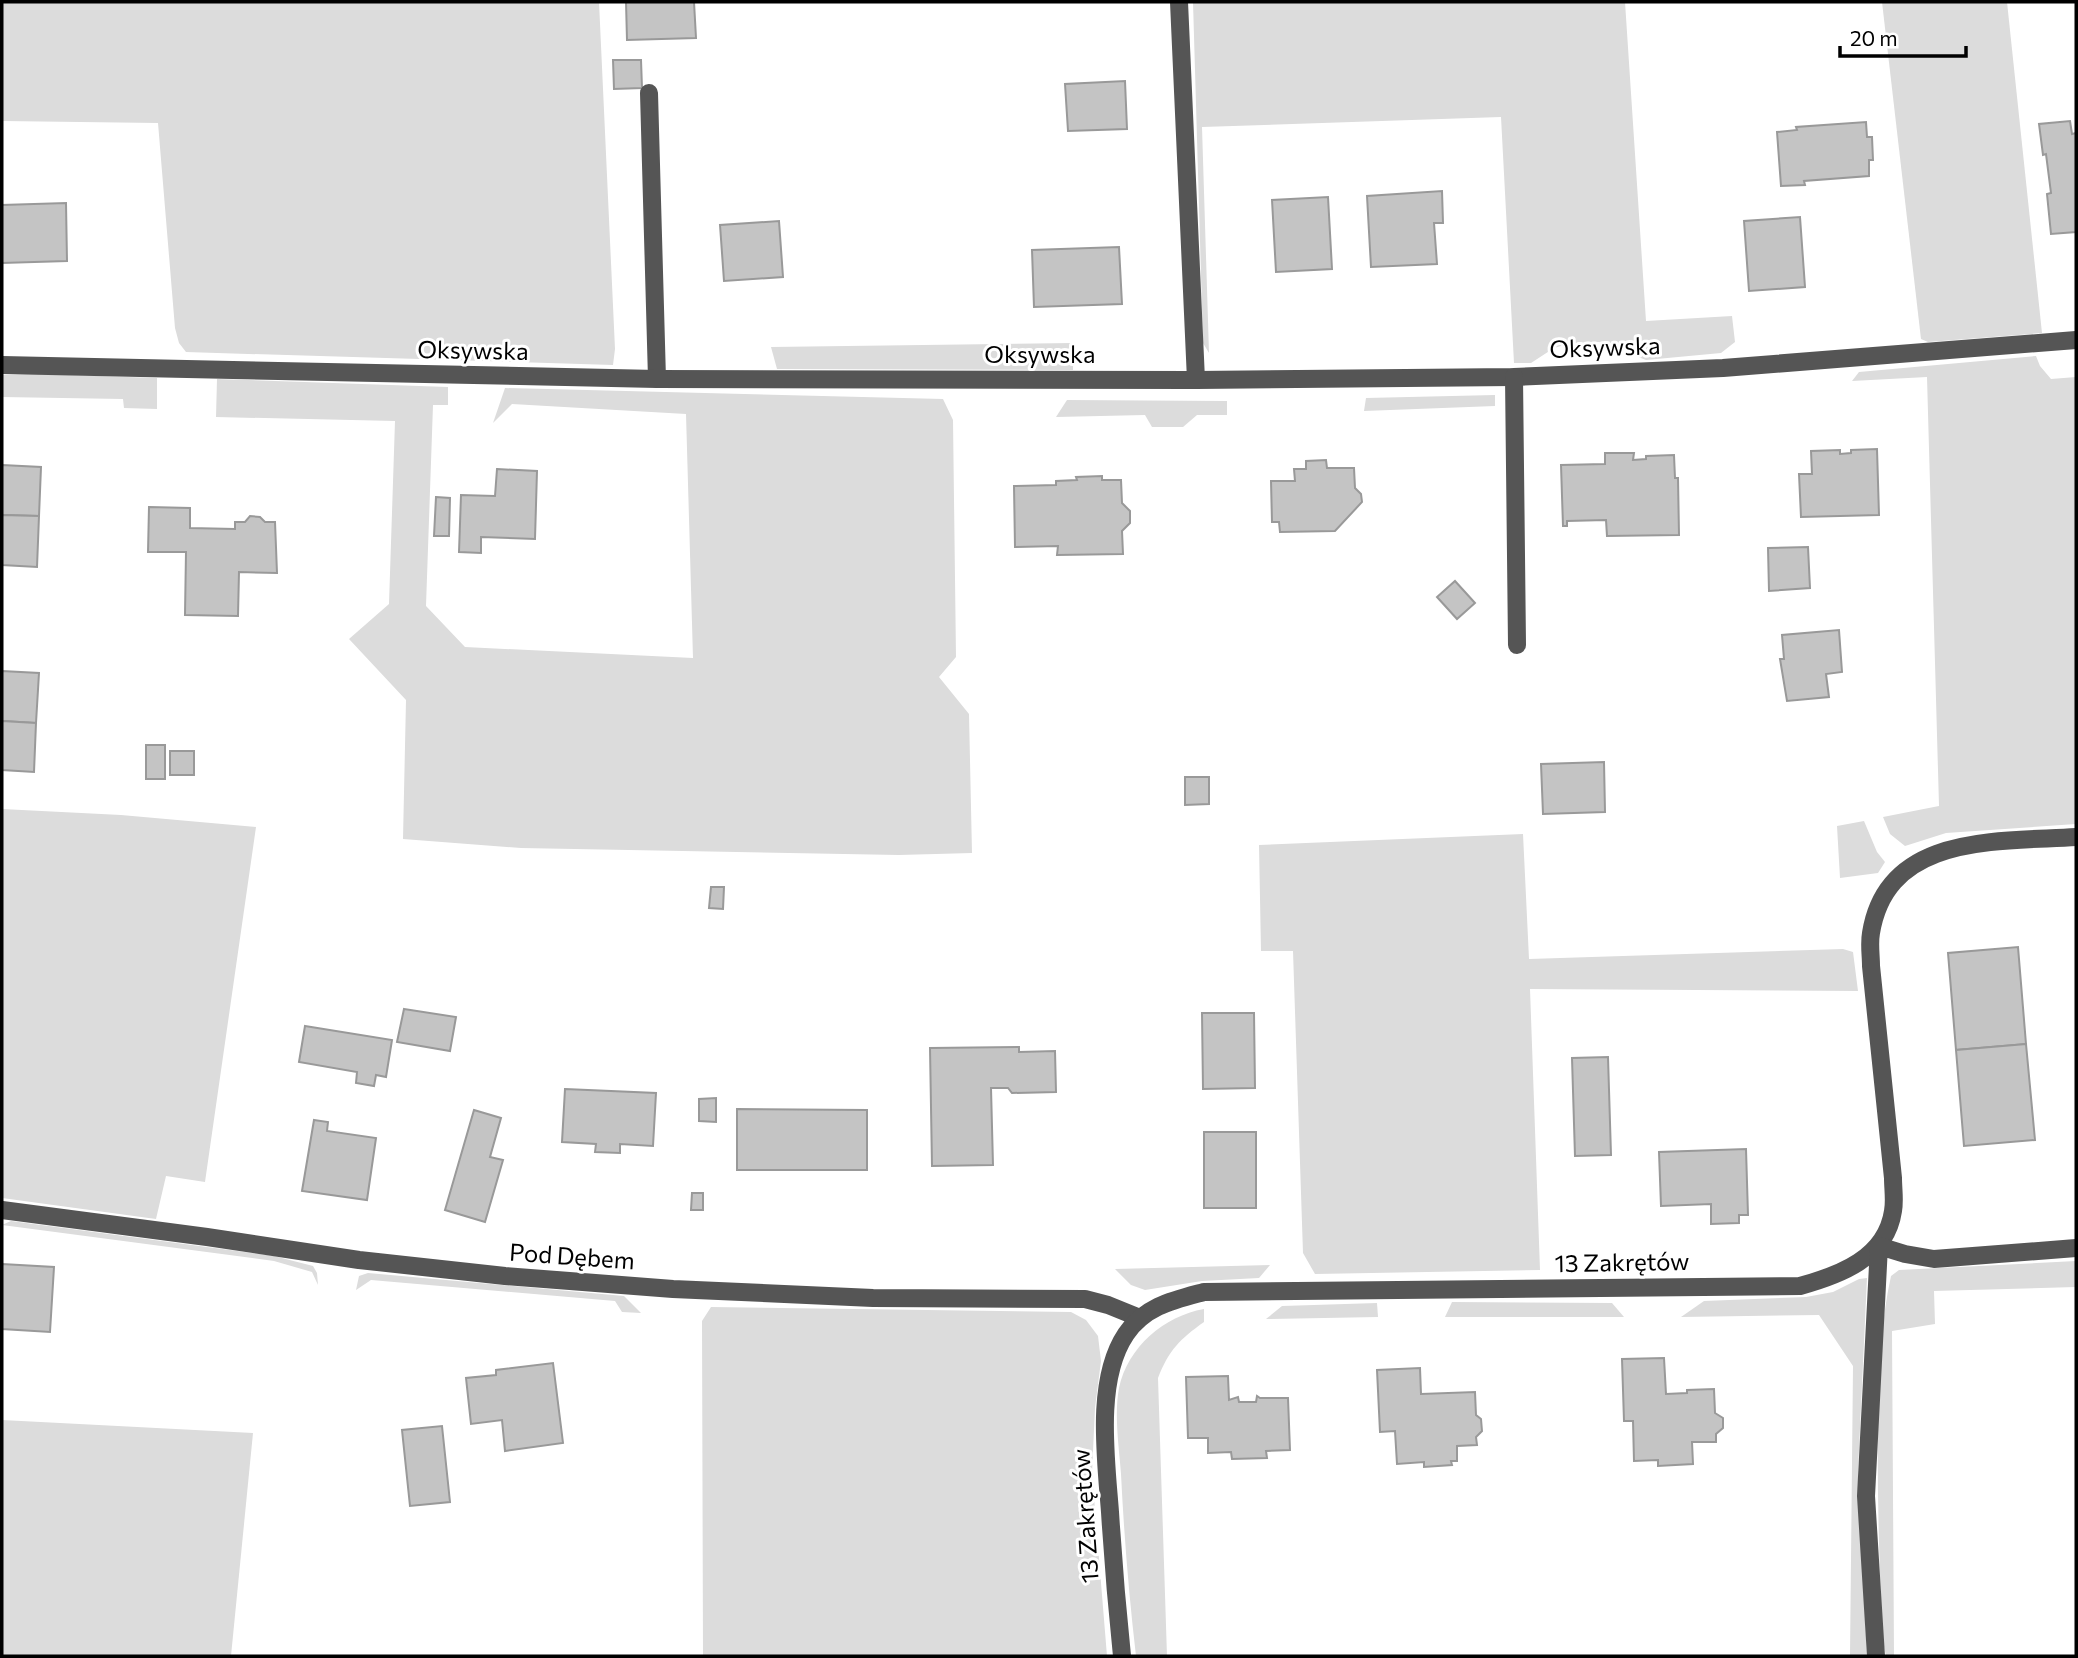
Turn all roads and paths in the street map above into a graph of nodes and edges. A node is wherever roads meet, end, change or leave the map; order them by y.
1 (1179, 2) edge
2 (649, 93) dead end
3 (2076, 340) edge
4 (2, 365) edge
5 (1514, 377) junction
6 (657, 379) junction
7 (1196, 380) junction
8 (1517, 645) dead end
9 (2076, 837) edge
10 (2, 1210) edge
11 (1879, 1246) junction
12 (2076, 1248) edge
13 (1140, 1318) junction
14 (1122, 1656) edge
15 (1876, 1656) edge

1 - 7 street
2 - 6 street
3 - 5 street, Oksywska
4 - 6 street, Oksywska
5 - 7 street, Oksywska
5 - 8 street
6 - 7 street, Oksywska
9 - 11 street, 13 Zakrętów
10 - 13 street, Pod Dębem
11 - 12 street
11 - 13 street, 13 Zakrętów
11 - 15 street
13 - 14 street, 13 Zakrętów

